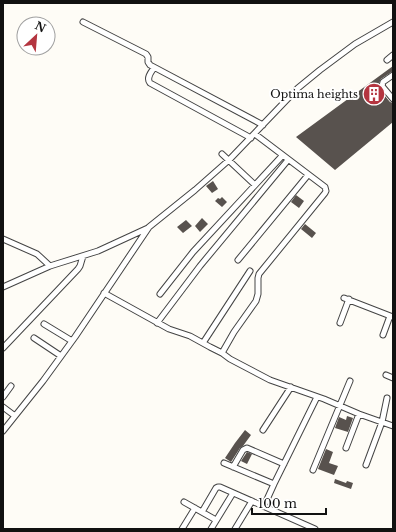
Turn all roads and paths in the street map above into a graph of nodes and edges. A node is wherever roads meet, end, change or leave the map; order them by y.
1 (83, 22) dead end
2 (393, 22) edge
3 (393, 55) edge
4 (387, 60) dead end
5 (154, 68) junction
6 (393, 75) edge
7 (393, 99) edge
8 (263, 125) junction
9 (253, 136) junction
10 (222, 154) dead end
11 (282, 156) junction
12 (229, 160) junction
13 (288, 160) junction
14 (308, 175) junction
15 (255, 185) junction
16 (148, 227) junction
17 (3, 239) edge
18 (83, 256) junction
19 (238, 260) dead end
20 (50, 266) junction
21 (250, 271) dead end
22 (3, 287) edge
23 (104, 293) junction
24 (160, 294) dead end
25 (392, 317) edge
26 (157, 323) junction
27 (340, 323) dead end
28 (44, 324) dead end
29 (383, 336) dead end
30 (34, 338) dead end
31 (72, 341) junction
32 (203, 343) junction
33 (3, 348) edge
34 (222, 353) junction
35 (61, 356) junction
36 (386, 375) dead end
37 (393, 378) edge
38 (350, 380) dead end
39 (11, 386) dead end
40 (291, 387) junction
41 (3, 397) edge
42 (318, 397) junction
43 (387, 398) dead end
44 (339, 405) junction
45 (3, 407) edge
46 (359, 414) junction
47 (15, 416) junction
48 (382, 422) junction
49 (393, 426) edge
50 (263, 430) dead end
51 (3, 431) edge
52 (346, 448) dead end
53 (224, 463) dead end
54 (284, 464) junction
55 (366, 465) dead end
56 (233, 467) junction
57 (313, 470) dead end
58 (274, 484) junction
59 (233, 492) junction
60 (252, 501) junction
61 (184, 502) dead end
62 (264, 506) junction
63 (195, 508) junction
64 (202, 512) junction
65 (216, 520) junction
66 (182, 529) edge
67 (211, 529) edge
68 (235, 529) edge
69 (315, 529) edge

1 - 5 street
2 - 8 street
3 - 4 street
5 - 8 street
5 - 9 street
6 - 7 street
8 - 9 street
9 - 11 street
9 - 12 street
10 - 12 street
11 - 13 street
11 - 15 street
12 - 15 street
12 - 16 street
13 - 14 street
13 - 26 street
14 - 19 street
14 - 34 street
15 - 24 street
16 - 18 street
16 - 23 street
17 - 20 street
18 - 20 street
18 - 33 street
20 - 22 street
21 - 32 street
23 - 26 street
23 - 31 street
25 - 27 street
25 - 29 street
26 - 32 street
28 - 31 street
30 - 35 street
31 - 35 street
32 - 34 street
34 - 40 street
35 - 47 street
36 - 37 street
38 - 44 street
39 - 41 street
40 - 42 street
40 - 50 street
42 - 44 street
42 - 54 street
43 - 48 street
44 - 46 street
44 - 57 street
45 - 47 street
46 - 48 street
46 - 52 street
47 - 51 street
48 - 49 street
48 - 55 street
53 - 56 street
54 - 56 street
54 - 58 street
56 - 58 street
58 - 62 street
59 - 60 street
59 - 64 street
59 - 65 street
60 - 62 street
60 - 68 street
61 - 63 street
62 - 69 street
63 - 64 street
63 - 66 street
64 - 65 street
65 - 67 street

